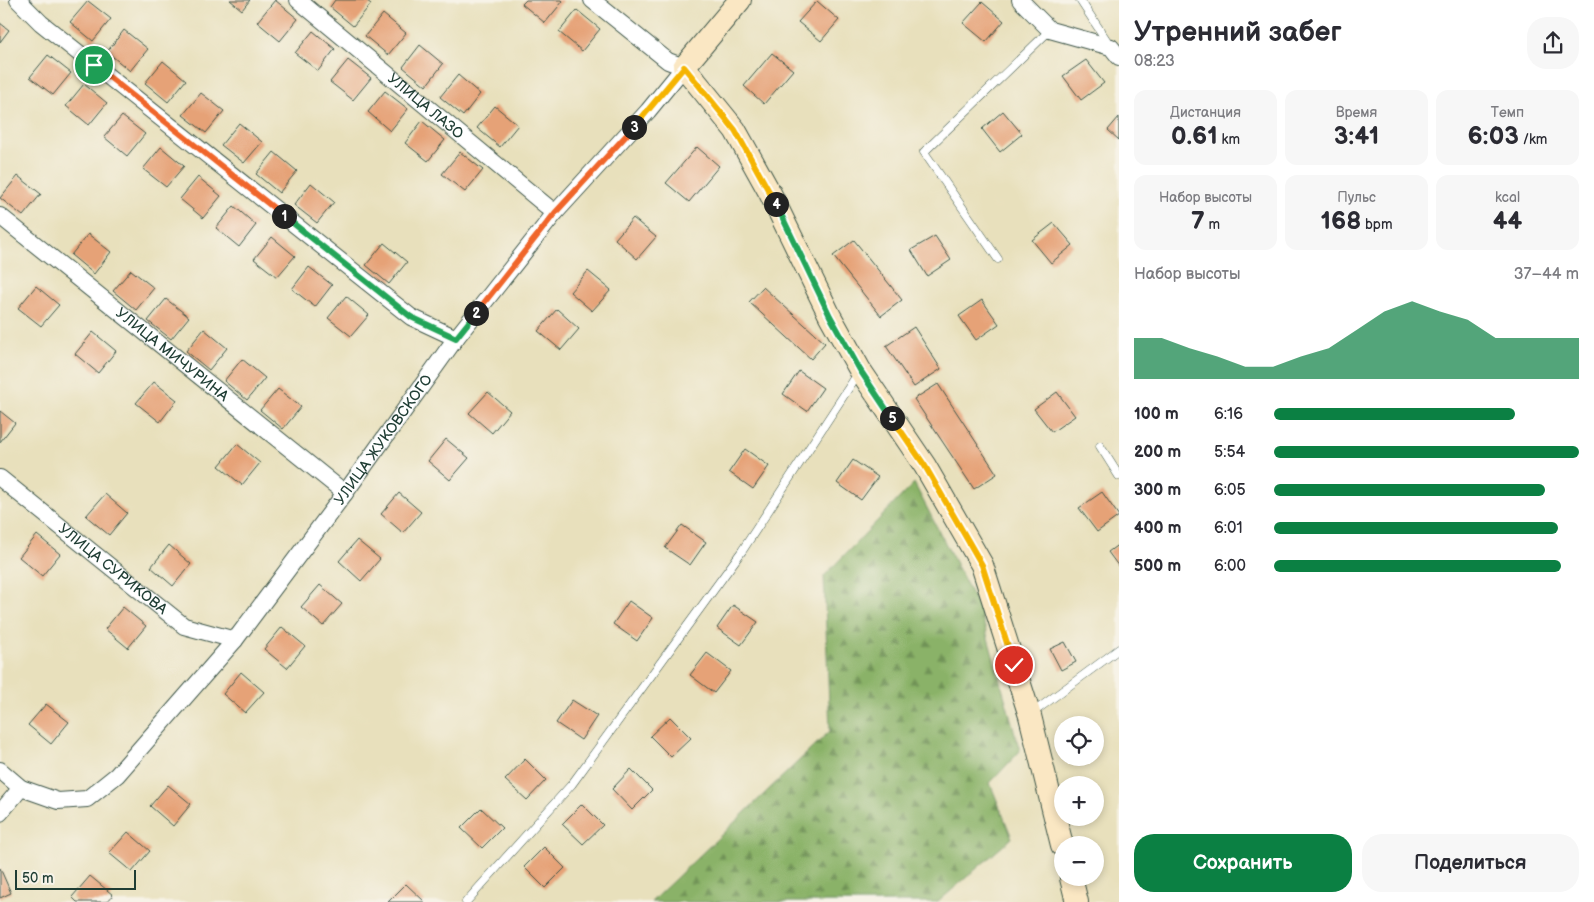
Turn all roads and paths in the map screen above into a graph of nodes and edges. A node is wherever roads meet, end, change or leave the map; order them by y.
1 (18, 0) edge
2 (298, 0) edge
3 (592, 0) edge
4 (740, 0) edge
5 (1020, 0) edge
6 (1080, 0) edge
7 (1050, 30) junction
8 (1115, 52) edge
9 (684, 67) junction
10 (555, 213) junction
11 (0, 216) edge
12 (998, 259) dead end
13 (456, 338) junction
14 (860, 370) junction
15 (1100, 446) dead end
16 (1119, 476) edge
17 (0, 478) edge
18 (345, 493) junction
19 (235, 640) junction
20 (1119, 649) edge
21 (1030, 716) junction
22 (0, 770) edge
23 (21, 788) junction
24 (0, 812) edge
25 (1060, 836) edge
26 (1073, 886) edge
27 (466, 902) edge
28 (1077, 902) edge

1 - 13 street
2 - 10 street, УЛИЦА ЛАЗО
3 - 9 street
4 - 9 street, УЛИЦА ЖУКОВСКОГО
5 - 7 street
6 - 8 lane
7 - 8 street
7 - 12 lane
9 - 10 street, УЛИЦА ЖУКОВСКОГО
9 - 14 street
10 - 13 street, УЛИЦА ЖУКОВСКОГО
11 - 18 street, УЛИЦА МИЧУРИНА
13 - 18 street, УЛИЦА ЖУКОВСКОГО
14 - 21 street
14 - 27 lane
15 - 16 lane
17 - 19 street, УЛИЦА СУРИКОВА
18 - 19 street, УЛИЦА ЖУКОВСКОГО
19 - 23 street, УЛИЦА ЖУКОВСКОГО
20 - 21 lane
21 - 25 street
22 - 23 street
23 - 24 street
26 - 28 street

